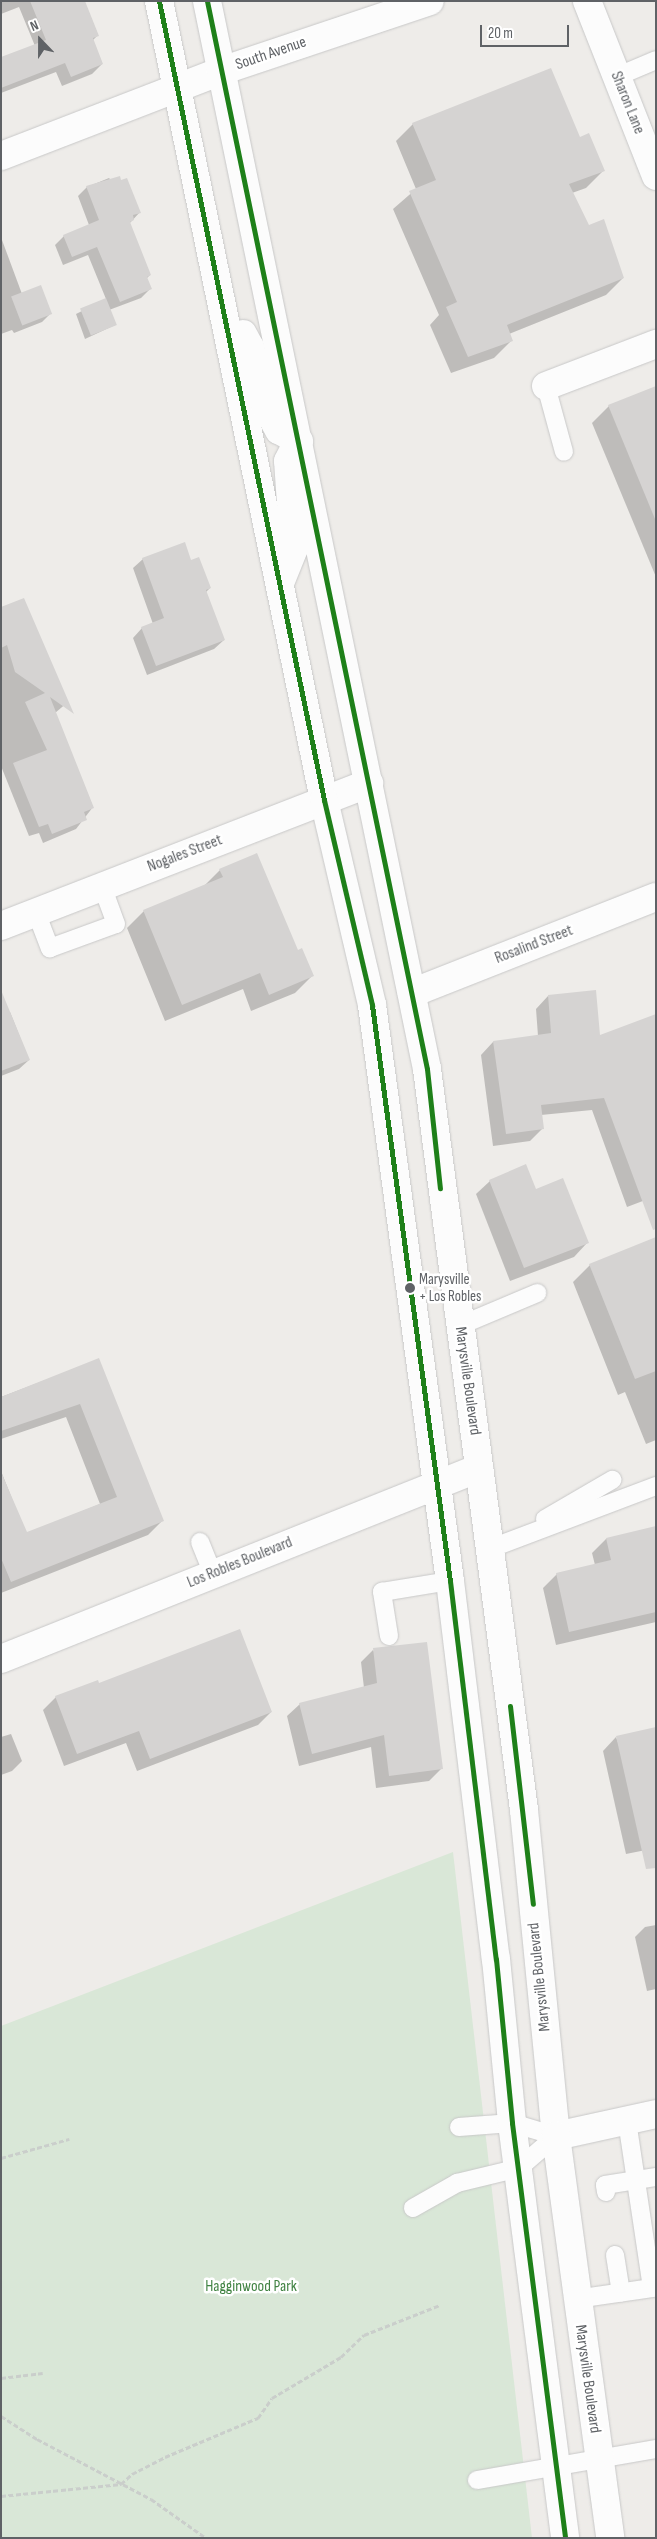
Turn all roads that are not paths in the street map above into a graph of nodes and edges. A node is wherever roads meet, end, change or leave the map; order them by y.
1 (159, 1) edge
2 (207, 1) edge
3 (430, 1) edge
4 (587, 1) edge
5 (656, 60) edge
6 (221, 71) junction
7 (616, 77) junction
8 (177, 87) junction
9 (1, 156) edge
10 (656, 176) edge
11 (227, 324) junction
12 (656, 344) edge
13 (546, 386) joint
14 (299, 441) junction
15 (564, 452) dead end
16 (280, 584) junction
17 (369, 782) junction
18 (324, 800) junction
19 (102, 886) junction
20 (656, 897) edge
21 (36, 912) junction
22 (1, 926) edge
23 (412, 993) junction
24 (372, 1005) junction
25 (537, 1292) dead end
26 (459, 1326) junction
27 (479, 1468) junction
28 (612, 1480) dead end
29 (437, 1485) junction
30 (656, 1486) edge
31 (200, 1542) dead end
32 (488, 1543) junction
33 (213, 1574) junction
34 (450, 1581) junction
35 (389, 1636) dead end
36 (1, 1658) edge
37 (656, 2114) edge
38 (627, 2120) junction
39 (512, 2123) junction
40 (459, 2127) dead end
41 (556, 2136) junction
42 (519, 2168) junction
43 (656, 2177) edge
44 (636, 2180) junction
45 (606, 2192) dead end
46 (413, 2208) dead end
47 (615, 2255) dead end
48 (621, 2293) junction
49 (576, 2299) junction
50 (656, 2449) edge
51 (598, 2459) junction
52 (556, 2467) junction
53 (477, 2480) dead end
54 (565, 2538) edge
55 (610, 2538) edge

1 - 8 main road
2 - 6 main road, Marysville Boulevard
3 - 6 main road, South Avenue
4 - 7 main road, Sharon Lane
5 - 7 lane
6 - 8 main road, South Avenue
6 - 14 main road, Marysville Boulevard
7 - 10 main road, Sharon Lane
8 - 9 main road, South Avenue
8 - 11 main road
11 - 14 main road
11 - 16 main road
12 - 13 main road
13 - 15 lane
14 - 16 main road
14 - 17 main road, Marysville Boulevard
16 - 18 main road
17 - 18 main road, Nogales Street
17 - 23 main road, Marysville Boulevard
18 - 19 main road, Nogales Street
18 - 24 main road
19 - 21 main road, Nogales Street
19 - 21 lane
20 - 23 main road, Rosalind Street
21 - 22 main road, Nogales Street
23 - 24 main road, Rosalind Street
23 - 26 main road, Marysville Boulevard
24 - 29 main road
25 - 26 lane
26 - 27 main road, Marysville Boulevard
27 - 29 main road, Los Robles Boulevard
27 - 32 main road, Marysville Boulevard
28 - 32 lane
29 - 33 main road, Los Robles Boulevard
29 - 34 main road
30 - 32 lane
31 - 33 lane
32 - 41 main road, Marysville Boulevard
33 - 36 main road, Los Robles Boulevard
34 - 35 lane
34 - 39 main road
37 - 38 main road
38 - 41 main road
38 - 44 lane
39 - 40 lane
39 - 41 lane
39 - 42 main road
41 - 42 lane
41 - 49 main road, Marysville Boulevard
42 - 46 lane
42 - 52 main road
43 - 44 lane
44 - 45 lane
44 - 48 lane
47 - 48 lane
48 - 49 lane
49 - 51 main road, Marysville Boulevard
50 - 51 lane
51 - 52 lane
51 - 55 main road, Marysville Boulevard
52 - 53 lane
52 - 54 main road

